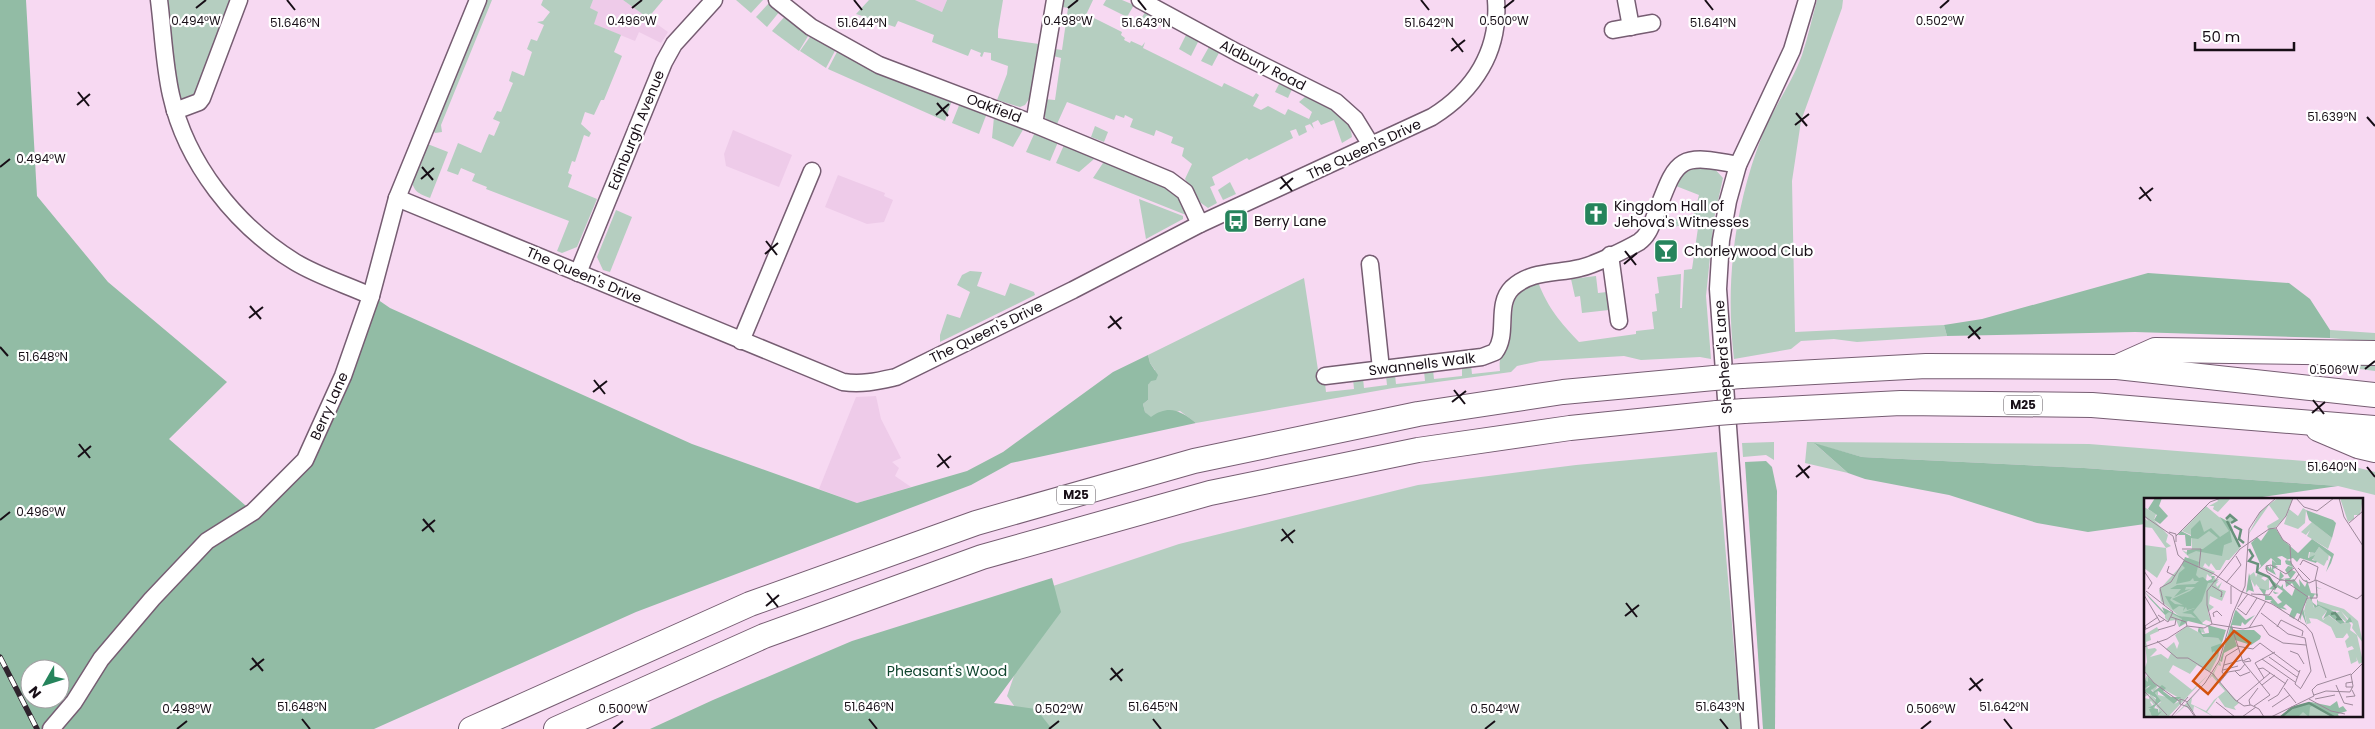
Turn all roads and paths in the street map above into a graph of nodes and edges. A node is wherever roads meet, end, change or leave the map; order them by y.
1 (159, 0) edge
2 (239, 0) edge
3 (478, 0) edge
4 (714, 0) edge
5 (777, 0) edge
6 (1055, 0) edge
7 (1140, 0) edge
8 (1496, 0) edge
9 (1626, 0) edge
10 (1806, 0) edge
11 (1652, 23) dead end
12 (1631, 27) junction
13 (1613, 30) dead end
14 (175, 111) junction
15 (1034, 124) junction
16 (1371, 145) junction
17 (1738, 165) junction
18 (812, 171) dead end
19 (397, 198) junction
20 (1200, 224) junction
21 (1610, 255) junction
22 (1370, 264) dead end
23 (578, 273) junction
24 (372, 296) junction
25 (1619, 321) dead end
26 (741, 341) junction
27 (2375, 353) edge
28 (2118, 366) junction
29 (1381, 369) junction
30 (1325, 376) dead end
31 (2375, 396) edge
32 (2300, 421) junction
33 (2375, 428) edge
34 (2375, 450) edge
35 (51, 729) edge
36 (471, 729) edge
37 (556, 729) edge
38 (1750, 729) edge

1 - 14 street
2 - 14 street
3 - 19 street, Berry Lane
4 - 23 street, Edinburgh Avenue
5 - 15 street, Oakfield
6 - 15 street
7 - 16 street, Aldbury Road
8 - 16 street, The Queen's Drive
9 - 12 street
10 - 17 street, Shepherd's Lane
11 - 12 street
12 - 13 street
14 - 24 street
15 - 20 street, Oakfield
16 - 20 street, The Queen's Drive
17 - 21 street, Swannells Walk
17 - 38 street, Shepherd's Lane
18 - 26 street
19 - 23 street, The Queen's Drive
19 - 24 street, Berry Lane
20 - 26 street, The Queen's Drive
21 - 25 street
21 - 29 street, Swannells Walk
22 - 29 street
23 - 26 street, The Queen's Drive
24 - 35 street, Berry Lane
27 - 28 highway, M25
28 - 31 highway, M25
28 - 36 highway, M25, bridge
29 - 30 street, Swannells Walk
32 - 33 highway, M25
32 - 34 highway, M25
32 - 37 highway, M25, bridge

